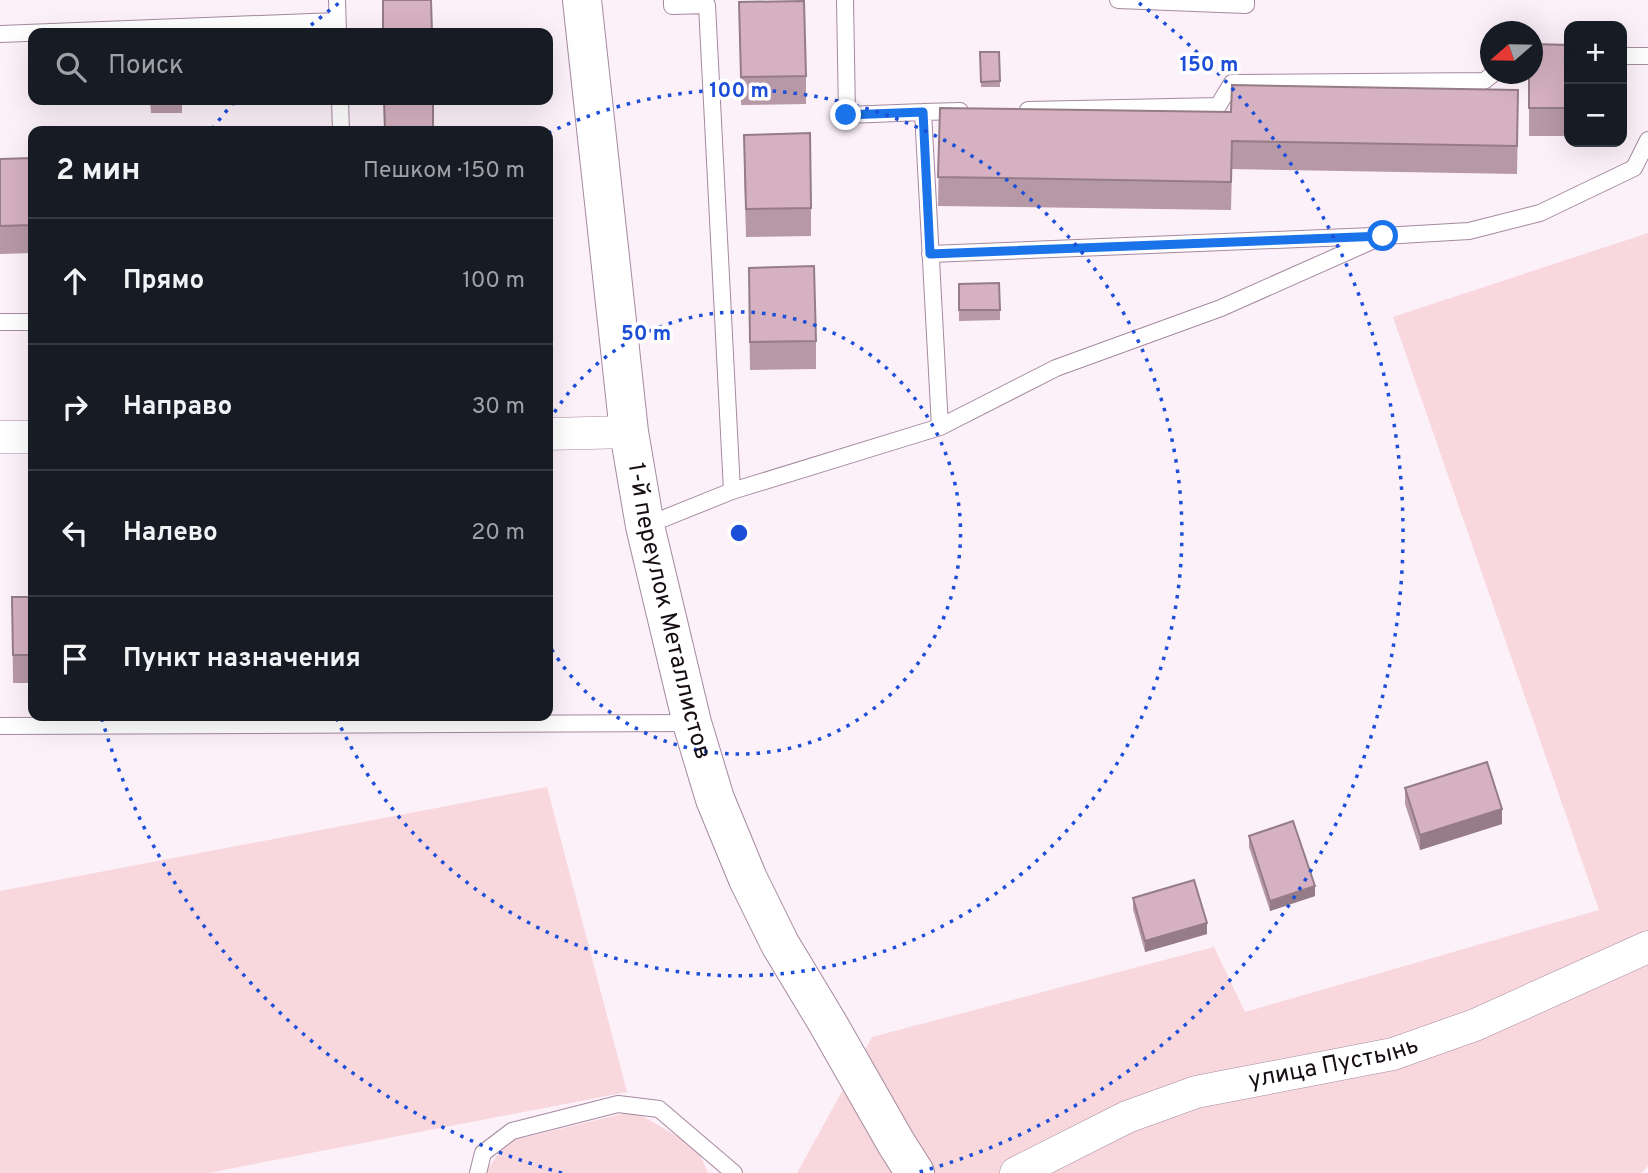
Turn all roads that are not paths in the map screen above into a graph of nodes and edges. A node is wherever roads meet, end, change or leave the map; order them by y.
1 (337, 0) edge
2 (582, 0) edge
3 (672, 0) edge
4 (845, 0) edge
5 (1118, 0) edge
6 (1246, 0) edge
7 (338, 27) edge
8 (290, 28) edge
9 (28, 33) edge
10 (0, 34) edge
11 (1627, 56) edge
12 (1648, 56) edge
13 (1480, 81) edge
14 (340, 105) edge
15 (1016, 110) edge
16 (976, 111) edge
17 (923, 112) junction
18 (341, 126) edge
19 (1648, 140) edge
20 (1383, 236) junction
21 (930, 254) junction
22 (0, 322) edge
23 (28, 322) edge
24 (940, 427) junction
25 (629, 432) junction
26 (553, 434) edge
27 (0, 437) edge
28 (28, 437) edge
29 (732, 491) junction
30 (645, 526) junction
31 (692, 723) junction
32 (0, 726) edge
33 (1648, 947) edge
34 (478, 1173) edge
35 (734, 1173) edge
36 (915, 1173) edge
37 (1016, 1173) edge

1 - 7 lane
2 - 25 street, 1-й переулок Металлистов
3 - 29 lane
4 - 17 lane
5 - 6 lane
7 - 8 lane
9 - 10 lane
11 - 12 lane
13 - 15 lane
14 - 18 lane
16 - 17 lane
17 - 21 lane
19 - 20 lane
20 - 21 lane
20 - 24 lane
21 - 24 lane
22 - 23 lane
24 - 29 lane
25 - 26 street
25 - 30 street, 1-й переулок Металлистов
27 - 28 street
29 - 30 lane
30 - 31 street, 1-й переулок Металлистов
31 - 32 lane
31 - 36 street, 1-й переулок Металлистов
33 - 37 street, улица Пустынь
34 - 35 lane

